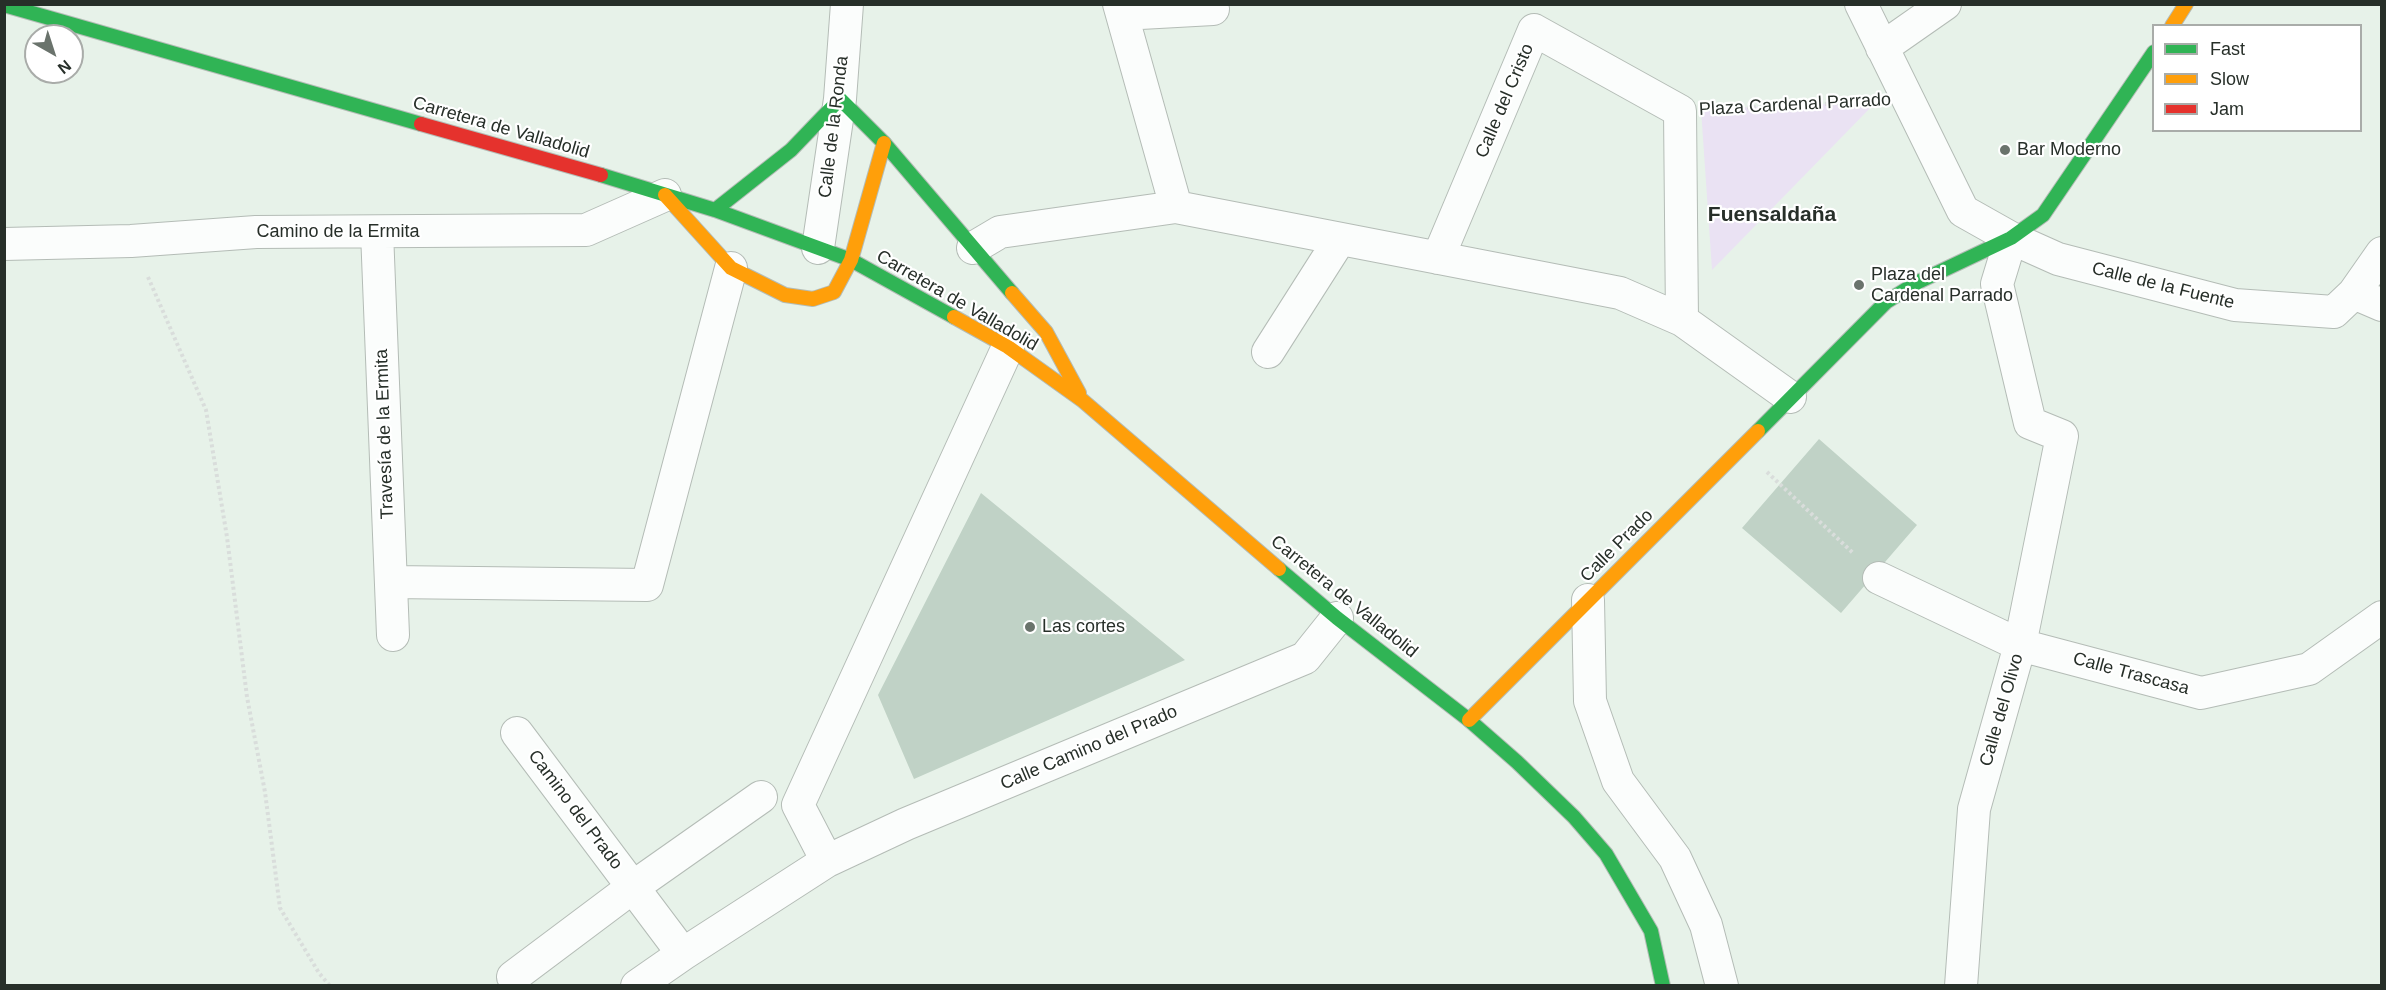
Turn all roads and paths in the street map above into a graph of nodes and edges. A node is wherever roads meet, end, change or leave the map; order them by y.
1 (847, 4) edge
2 (1861, 4) edge
3 (1945, 4) edge
4 (2186, 4) edge
5 (4, 5) edge
6 (1121, 9) edge
7 (1213, 9) dead end
8 (2173, 24) edge
9 (1882, 48) junction
10 (2152, 55) edge
11 (840, 99) junction
12 (1910, 100) junction
13 (1680, 111) junction
14 (884, 143) junction
15 (665, 195) junction
16 (1176, 207) junction
17 (716, 210) junction
18 (376, 232) junction
19 (2011, 238) junction
20 (1340, 239) junction
21 (132, 241) junction
22 (4, 244) edge
23 (818, 248) junction
24 (973, 248) junction
25 (2382, 253) edge
26 (1438, 258) junction
27 (851, 260) junction
28 (731, 268) junction
29 (2368, 299) edge
30 (1682, 320) junction
31 (1008, 347) junction
32 (1268, 352) dead end
33 (1790, 397) junction
34 (1082, 400) junction
35 (1740, 447) junction
36 (1879, 578) joint
37 (391, 582) junction
38 (1588, 600) junction
39 (2382, 617) edge
40 (1337, 618) junction
41 (393, 635) dead end
42 (2020, 645) junction
43 (1469, 720) junction
44 (517, 733) dead end
45 (761, 797) dead end
46 (828, 861) junction
47 (633, 887) junction
48 (682, 954) junction
49 (513, 977) dead end
50 (330, 986) edge
51 (637, 986) edge
52 (1663, 986) edge
53 (1722, 986) edge
54 (1961, 986) edge

1 - 11 street, Calle de la Ronda
2 - 9 street
3 - 9 street
4 - 8 street
5 - 15 street, Carretera de Valladolid
6 - 7 street
6 - 16 street
9 - 12 street
10 - 19 street
11 - 14 street
11 - 17 street
11 - 23 street, Calle de la Ronda
12 - 13 path, Plaza Cardenal Parrado
12 - 19 street
13 - 26 street, Calle del Cristo
13 - 30 street
14 - 24 street
14 - 27 street
15 - 17 street, Carretera de Valladolid
15 - 18 street, Camino de la Ermita
15 - 28 street
16 - 20 street
16 - 24 street
17 - 23 street, Carretera de Valladolid
18 - 21 street, Camino de la Ermita
18 - 37 street, Travesía de la Ermita
19 - 29 street, Calle de la Fuente
19 - 33 street
19 - 42 street, Calle del Olivo
20 - 26 street
20 - 32 street
21 - 22 street, Camino de la Ermita
21 - 50 path
23 - 27 street, Carretera de Valladolid
24 - 34 street
25 - 29 street, Calle de la Fuente
26 - 30 street
27 - 28 street
27 - 31 street, Carretera de Valladolid
28 - 37 street
30 - 33 street
31 - 34 street, Carretera de Valladolid
31 - 46 street
33 - 35 street, Calle Prado
34 - 40 street, Carretera de Valladolid
35 - 36 path
35 - 38 street, Calle Prado
36 - 42 street, Calle Trascasa
37 - 41 street, Travesía de la Ermita
38 - 43 street, Calle Prado
38 - 53 street
39 - 42 street, Calle Trascasa
40 - 43 street, Carretera de Valladolid
40 - 46 street, Calle Camino del Prado
42 - 54 street, Calle del Olivo
43 - 52 street, Carretera de Valladolid
44 - 47 street, Camino del Prado
45 - 47 street, Camino del Prado
46 - 48 street, Calle Camino del Prado
47 - 48 street, Camino del Prado
47 - 49 street, Camino del Prado
48 - 51 street, Calle Camino del Prado

